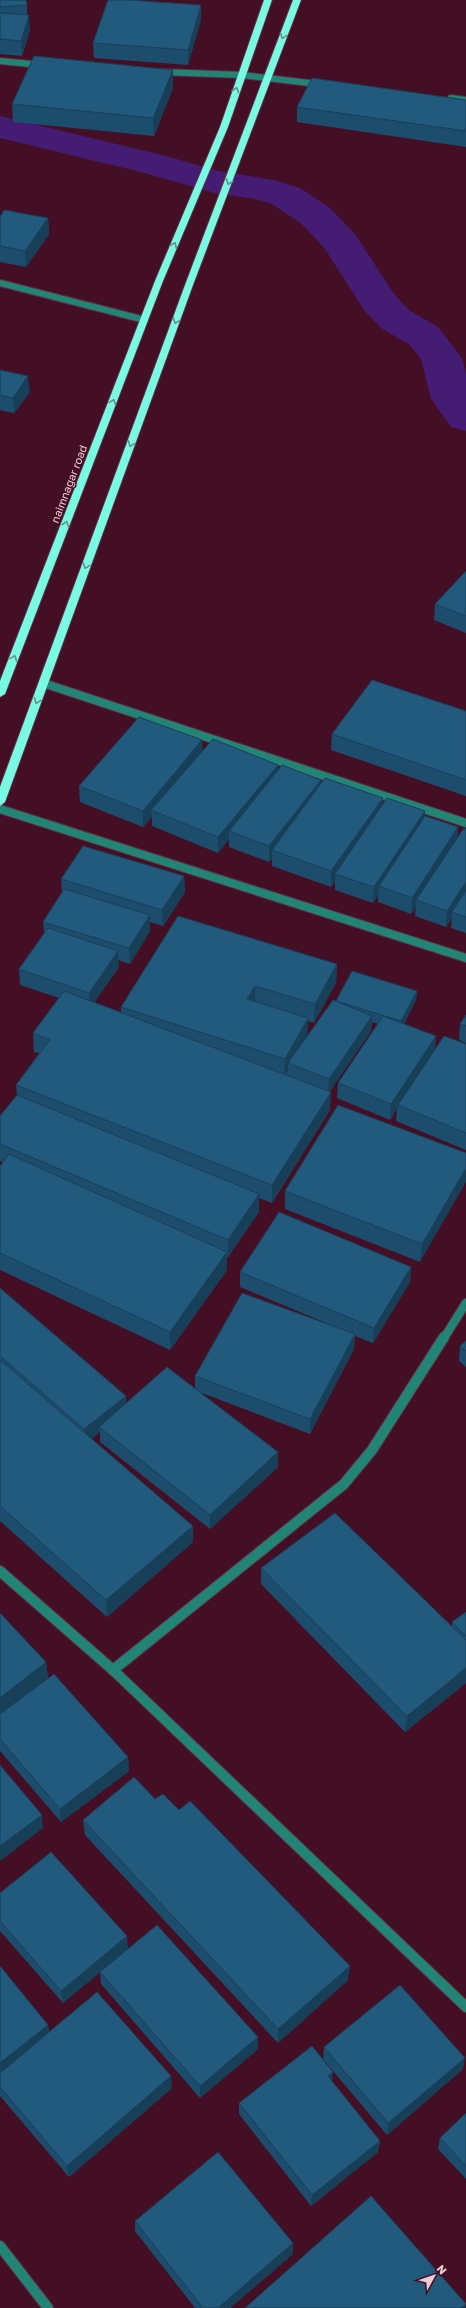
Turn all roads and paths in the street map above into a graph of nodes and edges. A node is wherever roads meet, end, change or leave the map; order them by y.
1 (268, 0) edge
2 (297, 0) edge
3 (0, 61) edge
4 (51, 66) edge
5 (157, 71) edge
6 (242, 75) junction
7 (266, 79) junction
8 (328, 85) edge
9 (443, 97) edge
10 (466, 100) edge
11 (0, 282) edge
12 (145, 320) junction
13 (44, 683) junction
14 (0, 694) edge
15 (0, 802) edge
16 (0, 809) edge
17 (466, 823) edge
18 (466, 958) edge
19 (466, 1303) edge
20 (0, 1571) edge
21 (113, 1670) junction
22 (466, 2007) edge
23 (0, 2246) edge
24 (48, 2308) edge

1 - 6 highway, naimnagar road
2 -> 7 highway
3 - 4 street
5 - 6 street
6 - 7 street
12 -> 6 highway, naimnagar road
7 - 8 street
7 -> 13 highway
9 - 10 street
11 - 12 street
14 -> 12 highway, naimnagar road
13 -> 15 highway
13 - 17 street
16 - 18 street
19 - 21 street
20 - 21 street
21 - 22 street
23 - 24 street

